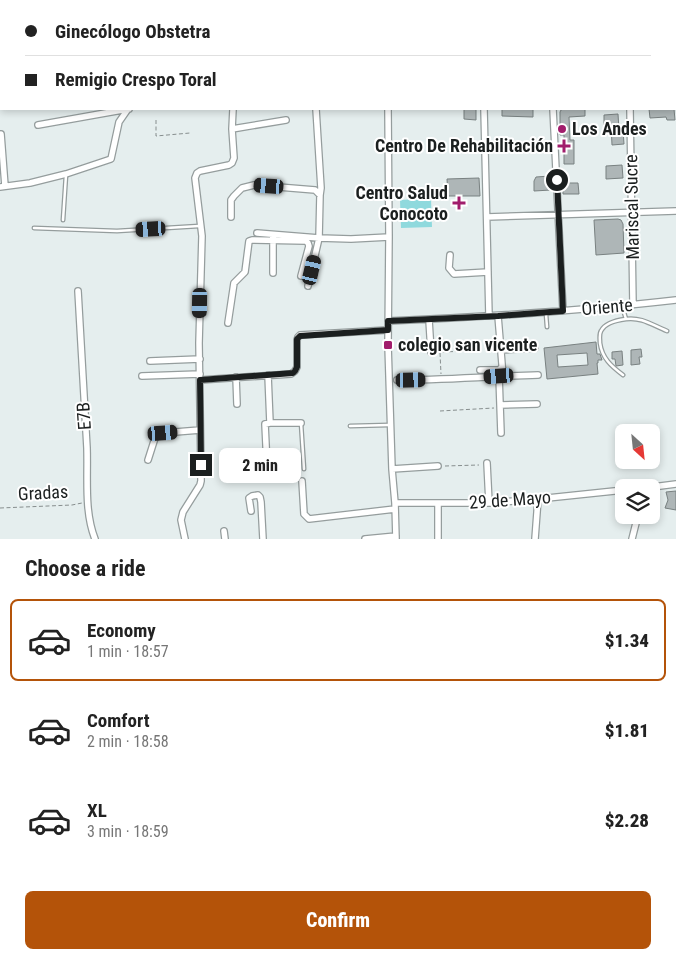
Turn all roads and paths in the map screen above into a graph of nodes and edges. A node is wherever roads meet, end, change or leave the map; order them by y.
1 (122, 110) edge
2 (127, 110) edge
3 (233, 110) edge
4 (316, 110) edge
5 (388, 110) edge
6 (484, 110) edge
7 (553, 110) edge
8 (630, 110) edge
9 (156, 120) dead end
10 (286, 120) dead end
11 (38, 125) dead end
12 (232, 130) junction
13 (190, 133) dead end
14 (1, 134) edge
15 (66, 174) junction
16 (2, 187) edge
17 (320, 195) junction
18 (676, 211) edge
19 (632, 213) junction
20 (558, 215) junction
21 (231, 217) dead end
22 (487, 217) junction
23 (63, 220) dead end
24 (201, 226) junction
25 (34, 228) dead end
26 (257, 234) dead end
27 (389, 237) junction
28 (273, 238) junction
29 (319, 238) junction
30 (450, 256) dead end
31 (488, 272) junction
32 (273, 273) dead end
33 (301, 276) dead end
34 (308, 286) dead end
35 (78, 291) dead end
36 (676, 300) edge
37 (633, 305) junction
38 (622, 306) junction
39 (563, 311) junction
40 (546, 312) junction
41 (489, 316) junction
42 (498, 316) junction
43 (626, 319) junction
44 (429, 320) junction
45 (388, 321) junction
46 (228, 323) dead end
47 (546, 327) dead end
48 (388, 330) junction
49 (666, 331) dead end
50 (535, 348) dead end
51 (500, 350) junction
52 (478, 351) dead end
53 (431, 352) joint
54 (440, 352) junction
55 (200, 359) junction
56 (150, 360) dead end
57 (502, 367) junction
58 (480, 370) dead end
59 (623, 374) dead end
60 (268, 375) junction
61 (538, 375) dead end
62 (142, 376) dead end
63 (501, 376) junction
64 (200, 377) junction
65 (236, 377) junction
66 (397, 380) dead end
67 (441, 380) junction
68 (237, 404) dead end
69 (537, 404) dead end
70 (500, 406) junction
71 (440, 411) dead end
72 (270, 422) junction
73 (301, 422) joint
74 (391, 425) junction
75 (350, 426) dead end
76 (200, 430) junction
77 (500, 433) dead end
78 (148, 460) dead end
79 (486, 463) dead end
80 (479, 465) dead end
81 (267, 466) dead end
82 (438, 466) joint
83 (304, 469) dead end
84 (392, 469) junction
85 (302, 480) dead end
86 (676, 484) edge
87 (660, 486) edge
88 (615, 491) edge
89 (538, 499) junction
90 (88, 502) junction
91 (489, 503) junction
92 (438, 504) junction
93 (395, 506) junction
94 (0, 508) edge
95 (250, 511) dead end
96 (636, 524) edge
97 (224, 531) dead end
98 (396, 538) edge
99 (95, 539) edge
100 (185, 539) edge
101 (225, 539) edge
102 (263, 539) edge
103 (364, 539) edge
104 (438, 539) edge
105 (535, 539) edge
106 (632, 539) edge

1 - 11 street
2 - 15 street
3 - 12 street
4 - 17 street
5 - 27 street
6 - 22 street
7 - 20 street
8 - 19 street, Mariscal Sucre
9 - 13 path
10 - 12 street
12 - 24 street
14 - 16 street
15 - 16 street
15 - 23 lane
17 - 21 street
17 - 29 street
18 - 19 street
19 - 20 street
19 - 37 street, Mariscal Sucre
20 - 22 street
20 - 39 street
22 - 31 street
24 - 25 lane
24 - 55 street
26 - 28 street
27 - 29 street
27 - 45 street
28 - 29 street
28 - 32 street
28 - 33 street
28 - 46 street
29 - 34 street
30 - 31 street
31 - 41 street
35 - 90 street, E7B
36 - 37 street, Oriente
37 - 38 street, Oriente
38 - 39 street, Oriente
38 - 43 lane
39 - 40 street, Oriente
40 - 42 street, Oriente
40 - 47 lane
41 - 42 street, Oriente
41 - 44 street, Oriente
42 - 51 street
43 - 49 lane
43 - 59 lane
44 - 45 street, Oriente
44 - 53 street
45 - 48 street
48 - 60 street
48 - 74 street
50 - 51 street
51 - 57 street
52 - 54 path
53 - 54 path
54 - 67 path
55 - 56 street
55 - 64 street
57 - 58 street
57 - 63 street
60 - 65 street
60 - 72 street
61 - 63 street
62 - 64 street
63 - 67 street
63 - 70 street
64 - 65 street
64 - 76 street
65 - 68 street
66 - 67 street
69 - 70 street
70 - 71 path
70 - 77 street
72 - 73 street
72 - 81 street
73 - 83 lane
74 - 75 lane
74 - 84 street
76 - 78 street
76 - 100 street
79 - 91 street
80 - 82 path
82 - 84 street
84 - 93 street
85 - 93 street, 29 de Mayo
86 - 87 street
88 - 89 street, 29 de Mayo
89 - 91 street, 29 de Mayo
89 - 105 street
90 - 94 path, Gradas
90 - 99 street, E7B
91 - 92 street, 29 de Mayo
92 - 93 street, 29 de Mayo
92 - 104 street
93 - 98 street
95 - 102 street
96 - 106 street
97 - 101 street
98 - 103 street

